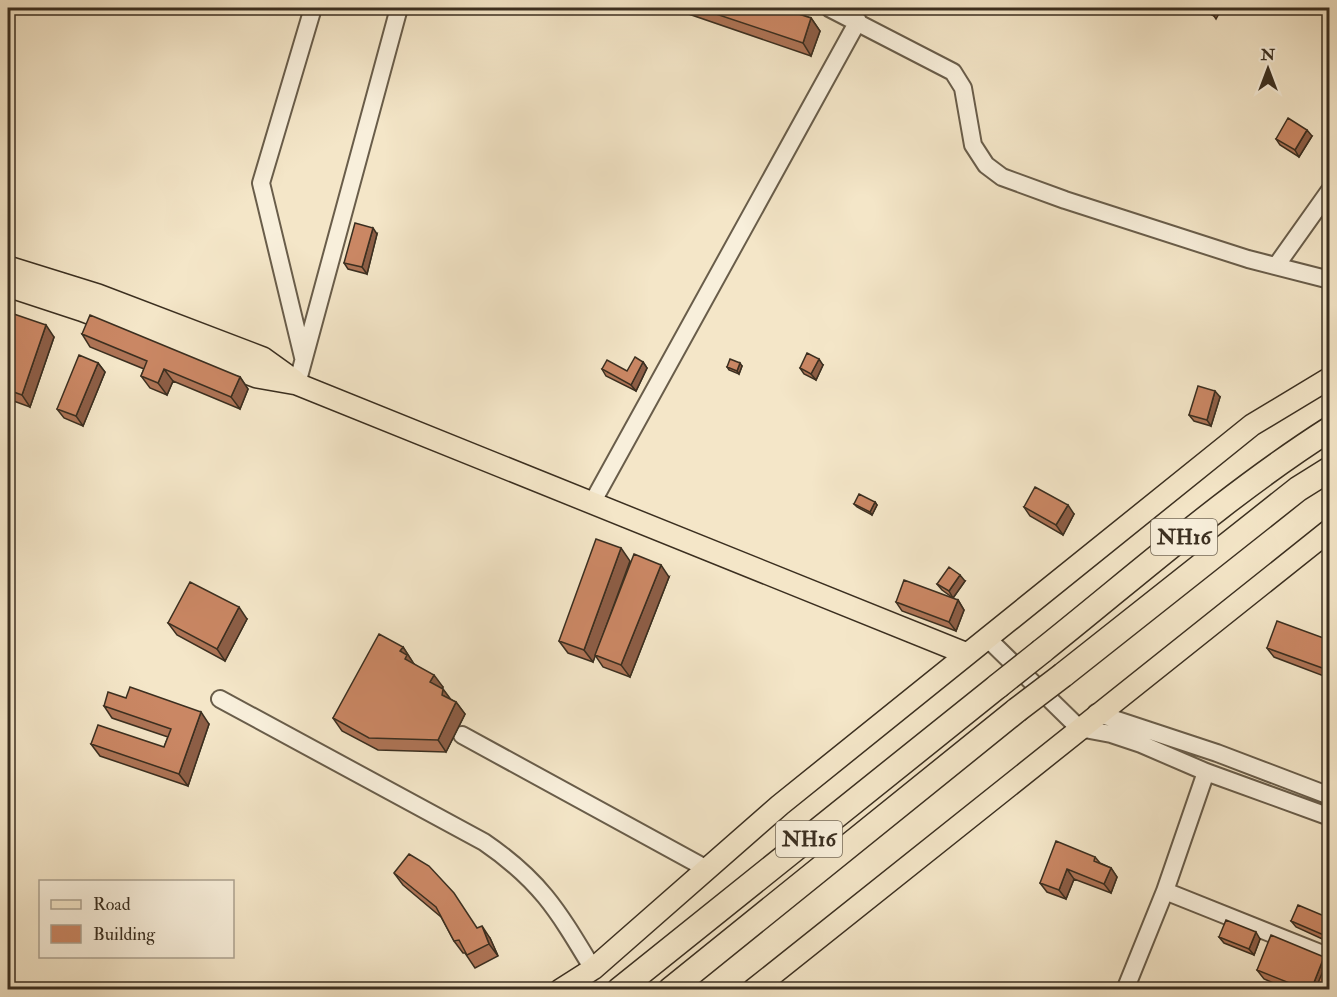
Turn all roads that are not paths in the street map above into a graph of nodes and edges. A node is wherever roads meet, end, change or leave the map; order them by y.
1 (313, 8) edge
2 (399, 8) edge
3 (829, 8) edge
4 (858, 21) junction
5 (1329, 190) edge
6 (1276, 266) junction
7 (8, 267) edge
8 (1329, 280) edge
9 (8, 286) edge
10 (304, 360) junction
11 (1329, 378) edge
12 (297, 384) junction
13 (1329, 429) edge
14 (1329, 469) edge
15 (592, 502) junction
16 (1329, 530) edge
17 (987, 638) junction
18 (967, 654) junction
19 (220, 699) dead end
20 (1096, 713) junction
21 (1079, 728) junction
22 (462, 735) dead end
23 (1206, 772) junction
24 (1329, 796) edge
25 (1329, 817) edge
26 (706, 869) junction
27 (1165, 891) junction
28 (1329, 957) edge
29 (593, 969) junction
30 (560, 990) edge
31 (619, 990) edge
32 (670, 990) edge
33 (753, 990) edge
34 (1125, 990) edge

1 - 10 street
2 - 10 street
3 - 4 street
4 - 6 street
4 - 15 street
5 - 6 street
6 - 8 street
7 - 12 main road
9 - 12 main road
10 - 12 street
11 - 17 main road
12 - 15 main road
13 - 31 highway, NH16, bridge
14 - 32 highway, NH16, bridge
15 - 18 main road
16 - 20 main road
17 - 18 main road
17 - 21 street
18 - 26 main road
19 - 29 street
20 - 21 main road
20 - 24 street
21 - 23 street
21 - 33 main road
22 - 26 street
23 - 25 street
23 - 27 street
26 - 29 main road
27 - 28 street
27 - 34 street
29 - 30 main road

